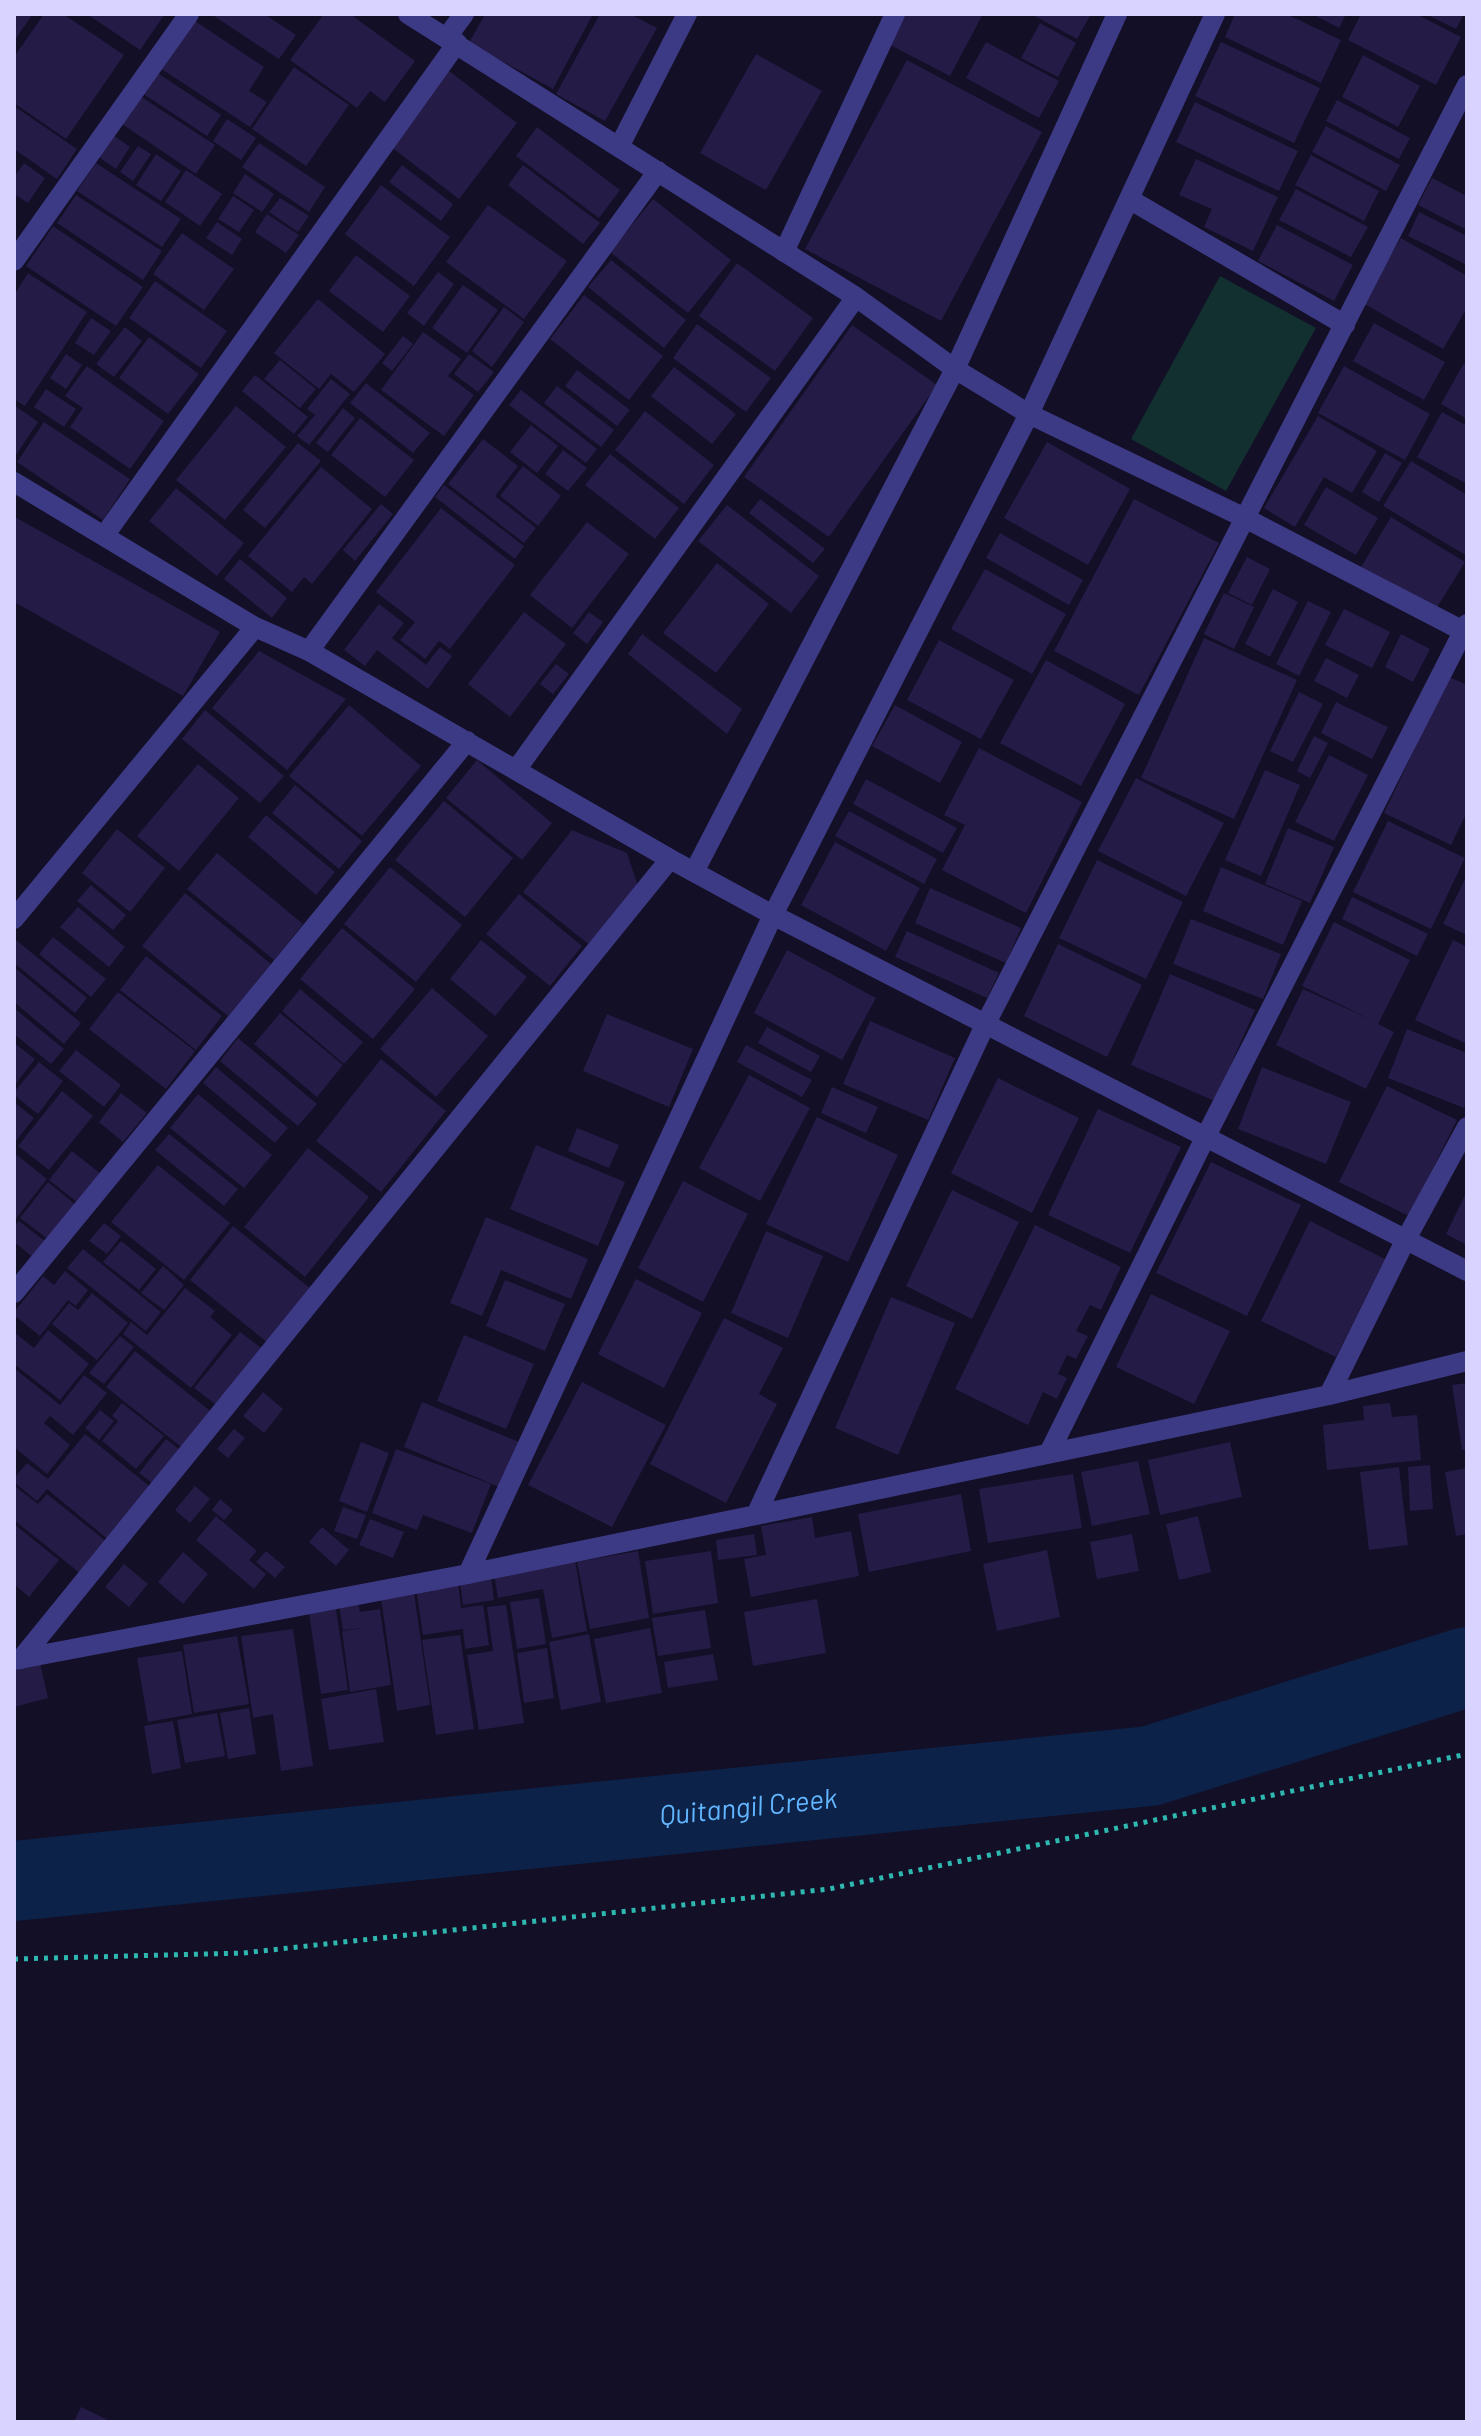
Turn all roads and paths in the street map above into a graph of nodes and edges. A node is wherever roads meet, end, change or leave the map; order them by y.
1 (189, 14) edge
2 (408, 14) edge
3 (464, 14) edge
4 (687, 14) edge
5 (895, 14) edge
6 (1117, 14) edge
7 (1215, 14) edge
8 (452, 40) junction
9 (1467, 85) edge
10 (619, 147) junction
11 (658, 171) junction
12 (1129, 199) junction
13 (784, 252) junction
14 (14, 261) edge
15 (856, 297) junction
16 (1345, 325) junction
17 (955, 369) junction
18 (1029, 414) junction
19 (14, 482) edge
20 (1245, 518) junction
21 (104, 536) junction
22 (255, 627) junction
23 (1466, 629) edge
24 (309, 651) junction
25 (467, 741) junction
26 (516, 770) junction
27 (670, 859) junction
28 (694, 872) junction
29 (773, 915) junction
30 (14, 919) edge
31 (985, 1025) junction
32 (1467, 1127) edge
33 (1205, 1138) junction
34 (1405, 1241) junction
35 (1467, 1271) edge
36 (14, 1293) edge
37 (1467, 1361) edge
38 (1329, 1395) junction
39 (1049, 1453) junction
40 (756, 1515) junction
41 (468, 1574) junction
42 (17, 1659) edge
43 (1467, 1754) edge
44 (14, 1959) edge

1 - 14 street
2 - 8 street
3 - 8 street
4 - 10 street
5 - 13 street
6 - 17 street
7 - 12 street
8 - 10 street
8 - 21 street
9 - 16 street
10 - 11 street
11 - 13 street
11 - 24 street
12 - 16 street
12 - 18 street
13 - 15 street
15 - 17 street
15 - 26 street
16 - 20 street
17 - 18 street
17 - 28 street
18 - 20 street
18 - 29 street
19 - 21 street
20 - 23 street
20 - 31 street
21 - 22 street
22 - 24 street
22 - 30 street
23 - 33 street
24 - 25 street
25 - 26 street
25 - 36 street
26 - 27 street
27 - 28 street
27 - 42 street
28 - 29 street
29 - 31 street
29 - 41 street
31 - 33 street
31 - 40 street
32 - 34 street
33 - 34 street
33 - 39 street
34 - 35 street
34 - 38 street
37 - 38 street
38 - 39 street
39 - 40 street
40 - 41 street
41 - 42 street
43 - 44 path

